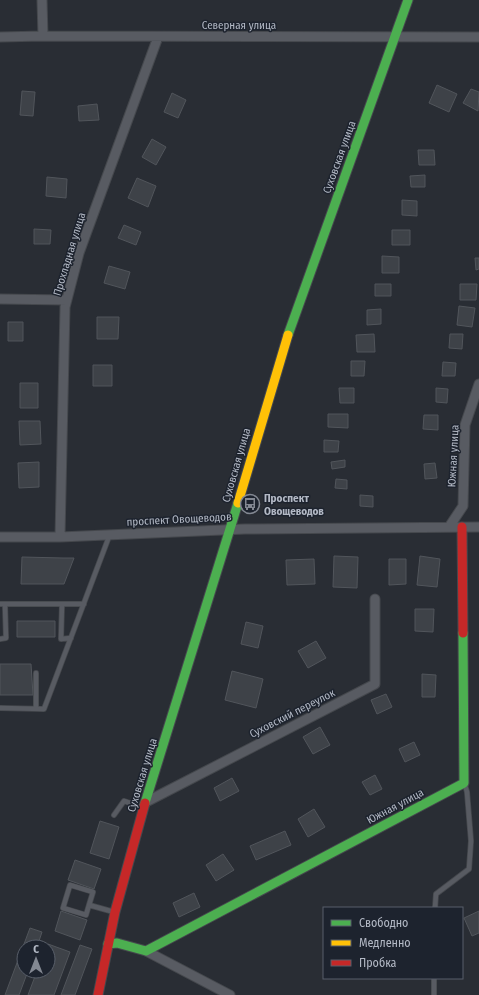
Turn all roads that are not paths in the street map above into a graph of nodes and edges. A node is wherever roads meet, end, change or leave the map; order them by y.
1 (42, 0) edge
2 (46, 0) edge
3 (408, 0) edge
4 (42, 14) junction
5 (43, 36) junction
6 (395, 36) junction
7 (0, 37) edge
8 (158, 37) junction
9 (479, 37) edge
10 (0, 299) edge
11 (67, 300) junction
12 (479, 384) edge
13 (449, 527) junction
14 (479, 527) edge
15 (462, 528) junction
16 (230, 529) junction
17 (110, 534) junction
18 (60, 536) junction
19 (0, 537) edge
20 (374, 599) dead end
21 (3, 604) edge
22 (62, 604) junction
23 (84, 604) junction
24 (71, 638) junction
25 (0, 639) edge
26 (36, 673) dead end
27 (0, 708) edge
28 (36, 708) junction
29 (464, 783) junction
30 (145, 805) junction
31 (114, 815) dead end
32 (89, 905) junction
33 (435, 907) edge
34 (115, 912) junction
35 (108, 944) junction
36 (146, 951) junction
37 (434, 979) edge
38 (98, 995) edge
39 (230, 995) edge
40 (434, 995) edge

1 - 4 street
2 - 4 street
3 - 6 street, Суховская улица
4 - 5 street
5 - 7 street, Северная улица
5 - 8 street, Северная улица
6 - 8 street, Северная улица
6 - 9 street, Северная улица
6 - 16 street, Суховская улица
8 - 11 street, Прохладная улица
10 - 11 street
11 - 18 street, Прохладная улица
12 - 13 street, Южная улица
13 - 15 street, проспект Овощеводов
13 - 16 street, проспект Овощеводов
14 - 15 street, проспект Овощеводов
15 - 29 street
16 - 17 street, проспект Овощеводов
16 - 30 street, Суховская улица
17 - 18 street, проспект Овощеводов
17 - 23 lane
18 - 19 street, проспект Овощеводов
20 - 30 street, Суховский переулок
21 - 22 lane
21 - 25 lane
22 - 23 lane
22 - 24 lane
23 - 24 lane
24 - 28 lane
26 - 28 lane
27 - 28 lane
29 - 33 lane
29 - 36 street, Южная улица
30 - 31 lane
30 - 34 street, Суховская улица
32 - 32 lane
32 - 34 lane
34 - 35 street, Суховская улица
35 - 36 street
35 - 38 street, Суховская улица
36 - 39 street
37 - 40 lane

